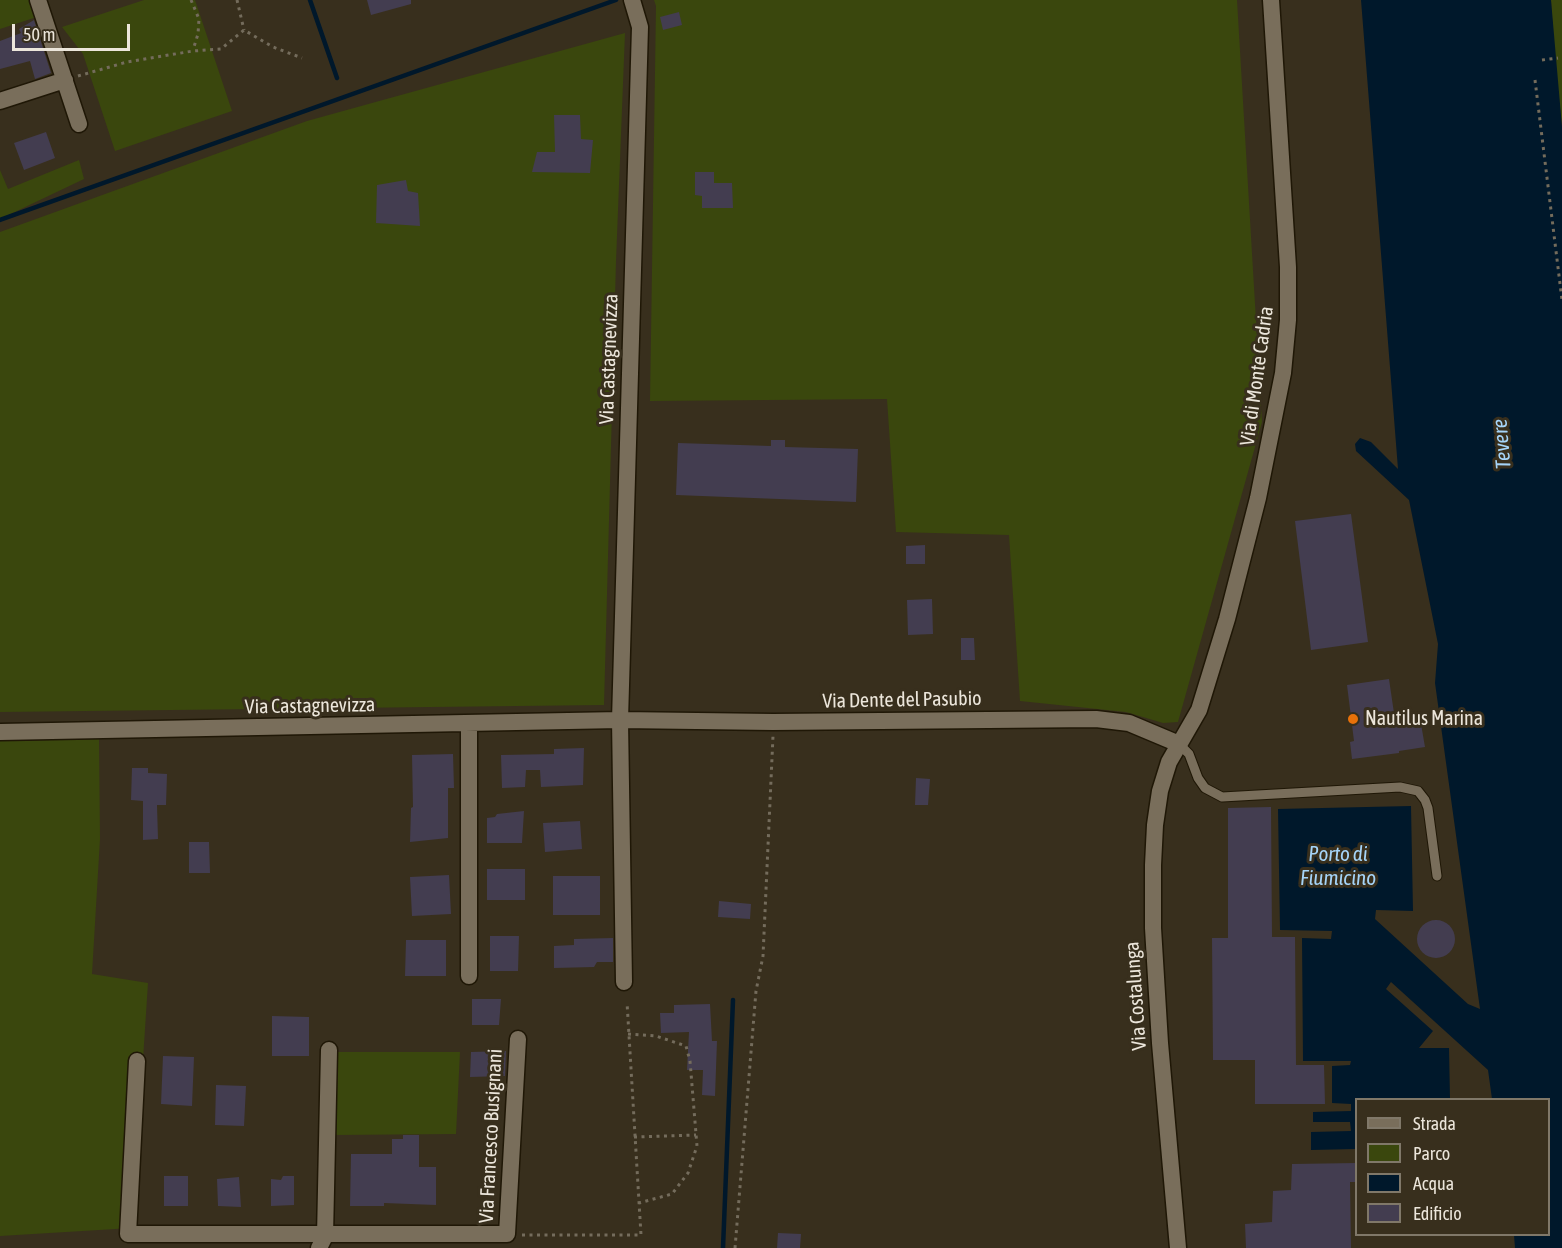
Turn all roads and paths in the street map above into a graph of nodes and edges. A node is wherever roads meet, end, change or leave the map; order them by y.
1 (38, 0) edge
2 (191, 0) edge
3 (237, 0) edge
4 (632, 0) edge
5 (1271, 0) edge
6 (244, 30) junction
7 (193, 51) junction
8 (302, 58) dead end
9 (1558, 58) dead end
10 (1542, 60) dead end
11 (65, 80) junction
12 (1535, 80) dead end
13 (0, 101) edge
14 (79, 124) dead end
15 (1562, 300) edge
16 (620, 720) junction
17 (773, 722) junction
18 (469, 724) junction
19 (0, 732) edge
20 (1179, 744) junction
21 (1437, 876) dead end
22 (469, 976) dead end
23 (624, 982) dead end
24 (627, 1002) dead end
25 (628, 1034) junction
26 (518, 1039) dead end
27 (329, 1050) dead end
28 (137, 1061) dead end
29 (696, 1135) junction
30 (634, 1137) junction
31 (639, 1203) junction
32 (507, 1234) junction
33 (204, 1241) edge
34 (322, 1242) edge
35 (735, 1248) edge
36 (1178, 1248) edge

1 - 11 street
2 - 7 path
3 - 6 path
4 - 16 street, Via Castagnevizza
5 - 20 street, Via di Monte Cadria
6 - 7 path
6 - 8 path
7 - 11 path
9 - 10 path
11 - 13 street
11 - 14 street
12 - 15 path
16 - 17 street, Via Dente del Pasubio
16 - 18 street, Via Castagnevizza
16 - 23 street, Via Castagnevizza
17 - 20 street, Via Dente del Pasubio
17 - 35 path
18 - 19 street, Via Castagnevizza
18 - 22 street
20 - 21 lane
20 - 36 street, Via Costalunga
24 - 25 path
25 - 29 path
25 - 30 path
26 - 32 street, Via Francesco Busignani
27 - 34 street
28 - 33 street, Via Francesco Busignani
29 - 30 path
29 - 31 path
30 - 31 path
31 - 32 path
32 - 34 street, Via Francesco Busignani
33 - 34 street, Via Francesco Busignani

